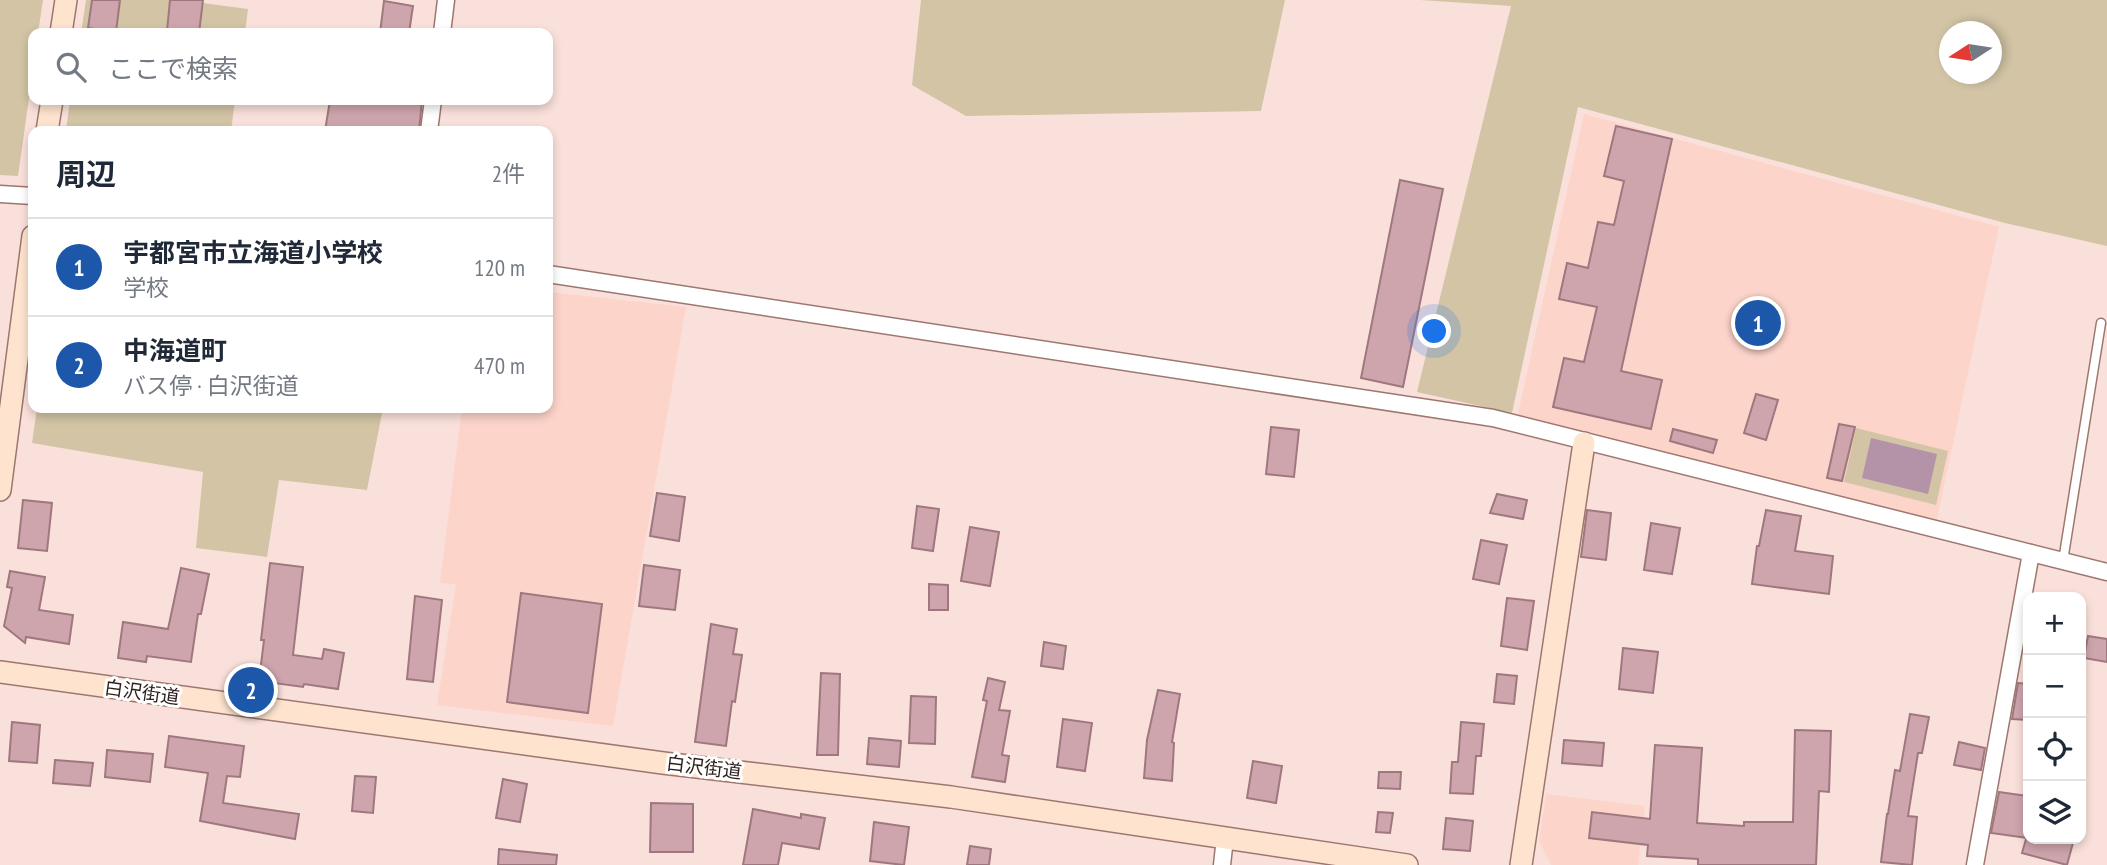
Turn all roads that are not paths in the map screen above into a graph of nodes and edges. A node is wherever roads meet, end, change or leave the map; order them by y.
1 (66, 0) edge
2 (446, 0) edge
3 (62, 28) edge
4 (443, 28) edge
5 (51, 105) edge
6 (432, 105) edge
7 (48, 126) edge
8 (430, 126) edge
9 (0, 194) edge
10 (28, 196) edge
11 (28, 274) edge
12 (553, 275) edge
13 (2101, 323) dead end
14 (1584, 443) junction
15 (0, 490) edge
16 (2031, 553) junction
17 (2063, 561) junction
18 (2107, 572) edge
19 (0, 672) edge
20 (1225, 838) junction
21 (1371, 862) edge
22 (1222, 865) edge
23 (1407, 865) edge
24 (1521, 865) edge
25 (1975, 865) edge

1 - 3 main road
2 - 4 street
5 - 7 main road
6 - 8 street
9 - 10 street
11 - 15 main road
12 - 14 street
13 - 17 lane
14 - 16 street
14 - 24 main road
16 - 17 street
16 - 25 street
17 - 18 street
19 - 20 main road, 白沢街道
20 - 21 main road, 白沢街道
20 - 22 street
21 - 23 main road, 白沢街道

